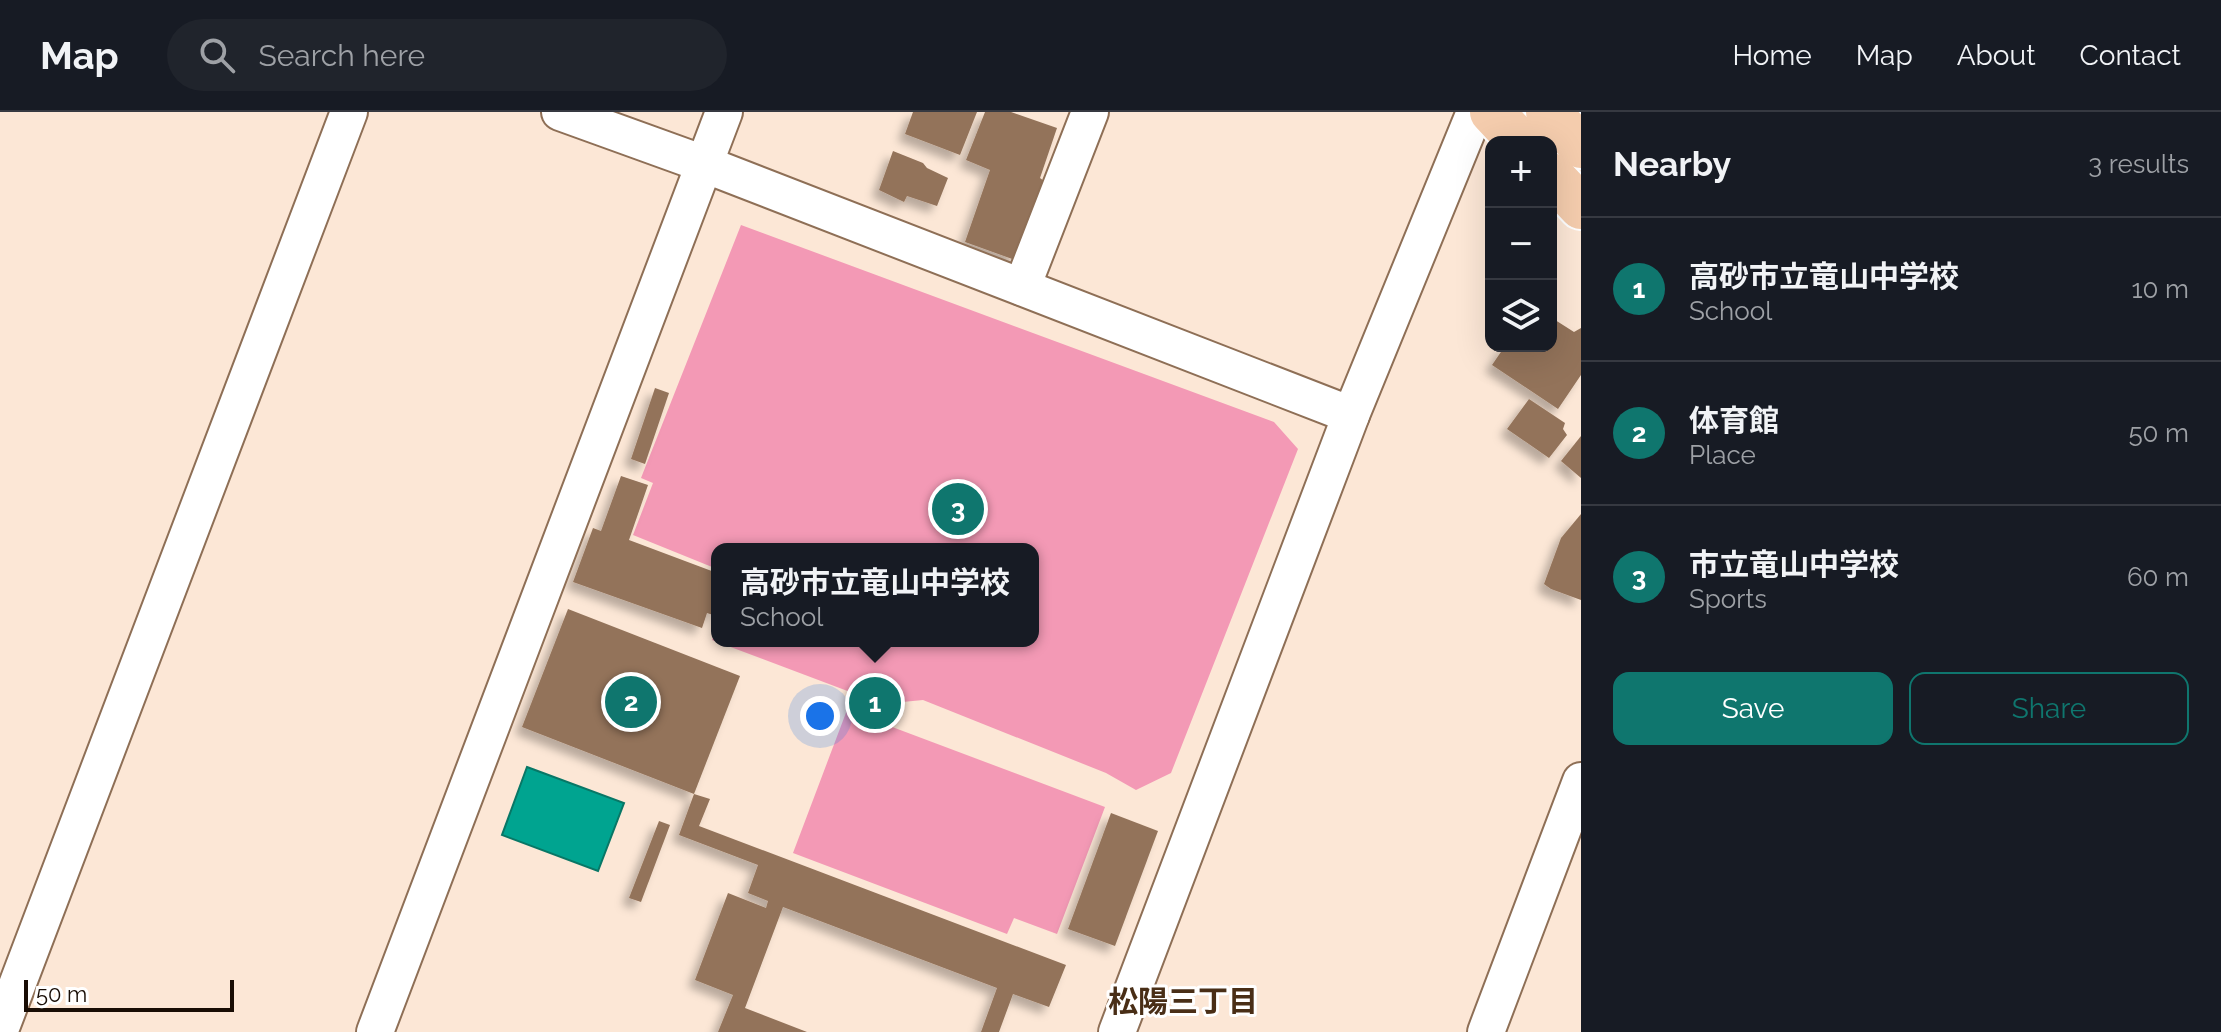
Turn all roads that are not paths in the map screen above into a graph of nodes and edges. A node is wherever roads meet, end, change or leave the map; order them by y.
1 (349, 112) edge
2 (560, 112) edge
3 (724, 112) edge
4 (1090, 112) edge
5 (1475, 112) edge
6 (1492, 112) edge
7 (1548, 112) edge
8 (1514, 136) edge
9 (1581, 146) edge
10 (704, 164) junction
11 (1557, 181) edge
12 (1581, 207) edge
13 (1022, 287) junction
14 (1351, 415) junction
15 (1581, 781) edge
16 (2, 1031) edge
17 (375, 1032) edge
18 (1117, 1032) edge
19 (1486, 1032) edge

1 - 16 street
2 - 10 street
3 - 10 street
4 - 13 street
5 - 14 street
6 - 8 highway
7 - 9 highway
10 - 13 street
10 - 17 street
11 - 12 highway
13 - 14 street
14 - 18 street
15 - 19 street

